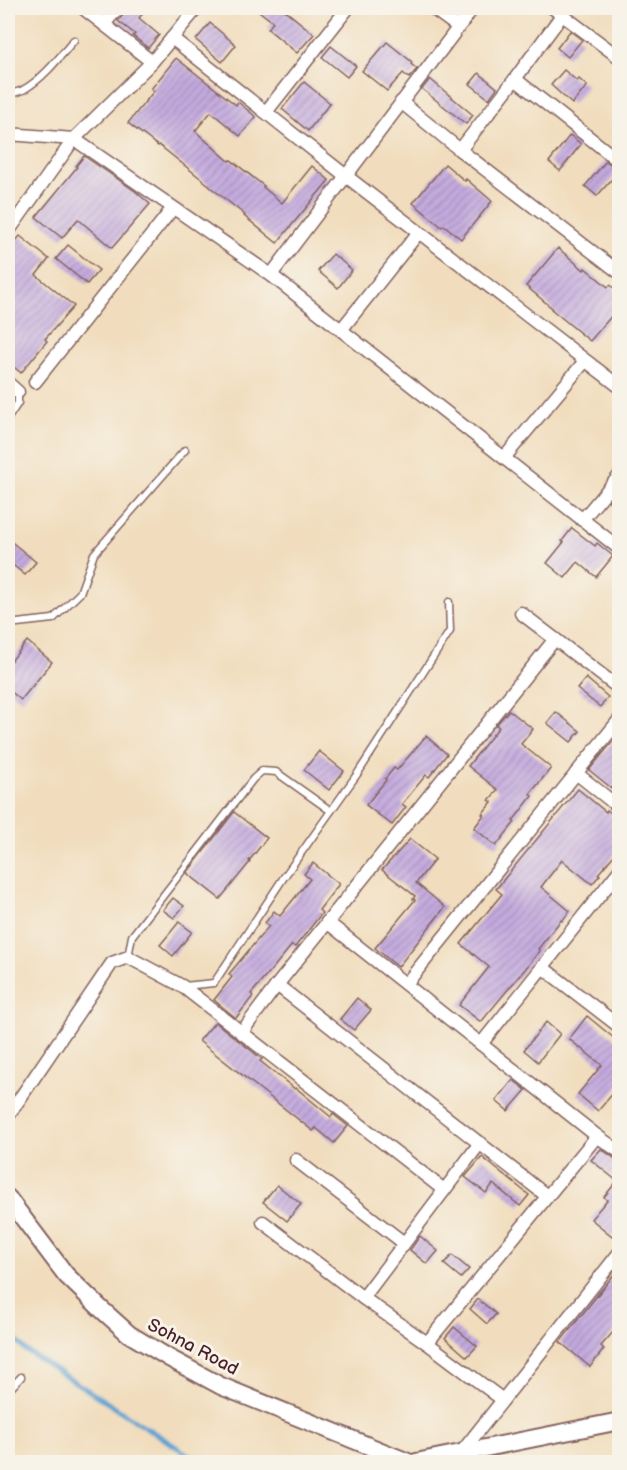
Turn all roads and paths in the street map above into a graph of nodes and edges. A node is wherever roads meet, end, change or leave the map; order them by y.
1 (83, 8) edge
2 (118, 8) edge
3 (197, 8) edge
4 (348, 8) edge
5 (432, 8) edge
6 (473, 8) edge
7 (557, 11) edge
8 (104, 24) junction
9 (458, 27) junction
10 (172, 38) junction
11 (74, 40) dead end
12 (620, 58) edge
13 (152, 63) junction
14 (515, 79) junction
15 (8, 94) edge
16 (401, 102) junction
17 (266, 112) junction
18 (8, 134) edge
19 (74, 139) junction
20 (460, 150) junction
21 (620, 162) edge
22 (346, 176) junction
23 (173, 208) junction
24 (8, 232) edge
25 (419, 232) junction
26 (619, 270) edge
27 (271, 275) junction
28 (341, 330) junction
29 (585, 361) junction
30 (35, 382) dead end
31 (8, 383) edge
32 (620, 387) edge
33 (18, 392) joint
34 (8, 418) edge
35 (185, 450) dead end
36 (504, 458) junction
37 (620, 475) edge
38 (582, 520) junction
39 (620, 549) edge
40 (448, 602) dead end
41 (521, 614) dead end
42 (8, 624) edge
43 (555, 639) junction
44 (620, 689) edge
45 (620, 719) edge
46 (576, 773) junction
47 (620, 808) edge
48 (331, 811) junction
49 (620, 870) edge
50 (327, 922) junction
51 (128, 957) junction
52 (542, 967) junction
53 (406, 984) junction
54 (277, 985) junction
55 (182, 986) junction
56 (620, 1027) edge
57 (242, 1033) junction
58 (481, 1044) junction
59 (8, 1116) edge
60 (597, 1136) junction
61 (480, 1143) junction
62 (620, 1152) edge
63 (296, 1160) dead end
64 (444, 1190) junction
65 (548, 1196) junction
66 (8, 1198) edge
67 (263, 1222) dead end
68 (404, 1243) junction
69 (620, 1252) edge
70 (363, 1298) junction
71 (427, 1343) junction
72 (21, 1377) dead end
73 (8, 1391) edge
74 (502, 1400) junction
75 (620, 1421) edge
76 (461, 1453) junction
77 (408, 1462) edge
78 (416, 1462) edge

1 - 8 street
2 - 8 street
3 - 10 street
4 - 17 street
5 - 9 street
6 - 9 street
7 - 12 street
7 - 14 street
8 - 13 street
9 - 16 street
10 - 13 street
10 - 17 street
11 - 15 lane
13 - 19 street
14 - 20 street
14 - 21 street
15 - 18 lane
16 - 20 street
16 - 22 street
17 - 22 street
18 - 19 street
19 - 23 street
19 - 24 street
20 - 26 street
22 - 25 street
22 - 27 street
23 - 27 street
23 - 30 street
25 - 28 street
25 - 29 street
27 - 28 street
28 - 36 street
29 - 32 street
29 - 36 street
31 - 33 street
33 - 34 lane
35 - 42 lane
36 - 38 street
37 - 38 street
38 - 39 street
40 - 48 lane
41 - 43 street
43 - 44 street
43 - 50 street
45 - 46 street
46 - 47 street
46 - 53 street
48 - 51 lane
48 - 55 lane
49 - 52 street
50 - 53 street
50 - 54 street
51 - 55 street
51 - 59 street
52 - 56 street
52 - 58 street
53 - 58 street
54 - 57 street
54 - 61 street
55 - 57 street
57 - 64 street
58 - 60 street
60 - 62 street
60 - 65 street
61 - 64 street
61 - 65 street
63 - 68 street
64 - 68 street
65 - 71 street
66 - 77 main road, Sohna Road
67 - 70 street
68 - 70 street
69 - 74 street
70 - 71 street
71 - 74 street
72 - 73 lane
74 - 76 street
75 - 76 main road
76 - 78 main road

